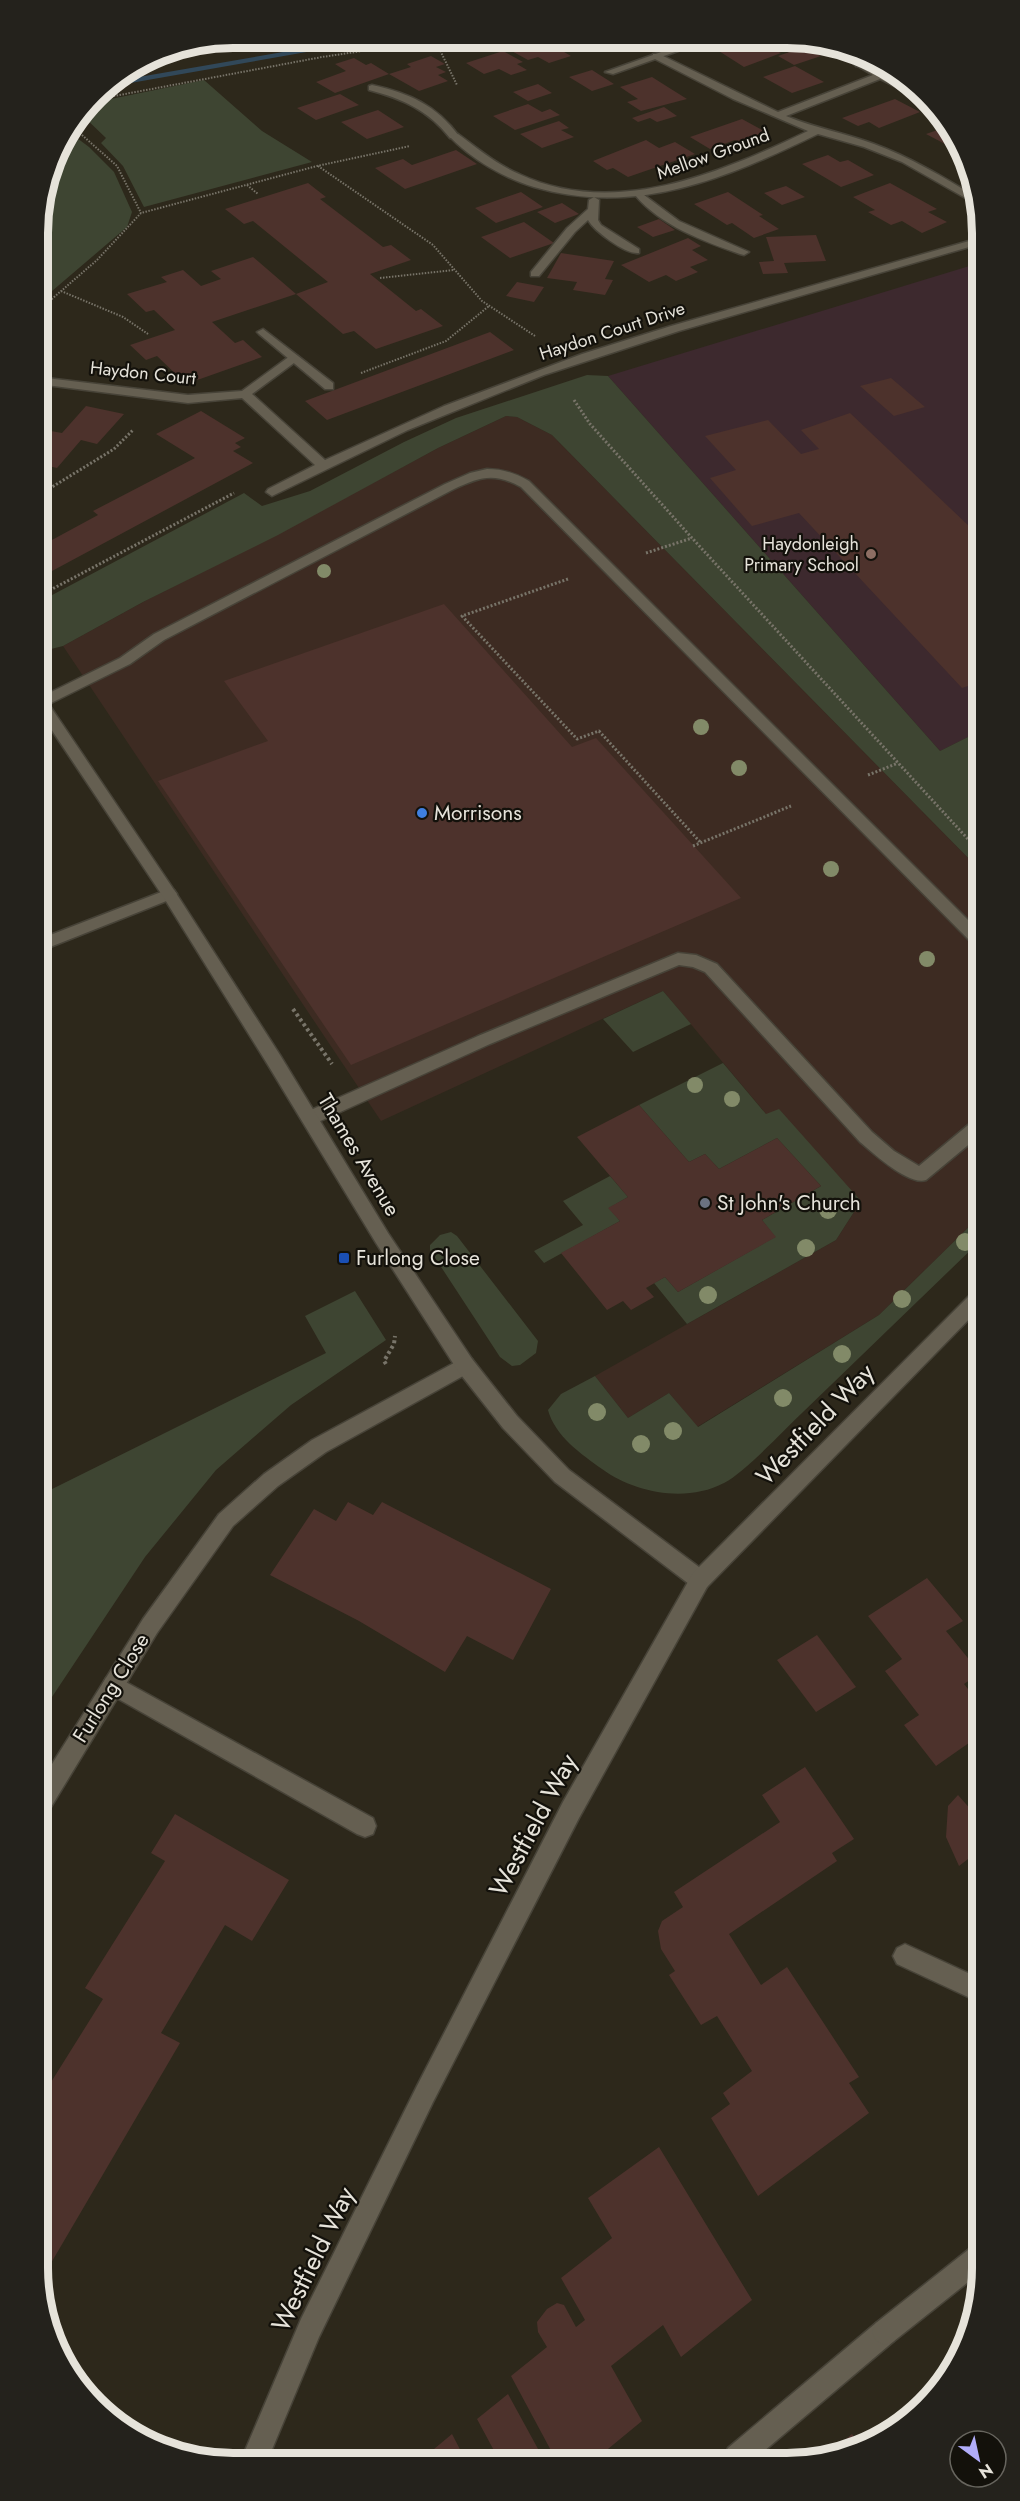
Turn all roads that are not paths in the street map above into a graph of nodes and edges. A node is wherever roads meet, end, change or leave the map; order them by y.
1 (681, 48) edge
2 (657, 56) junction
3 (857, 62) edge
4 (610, 72) dead end
5 (881, 75) junction
6 (893, 81) edge
7 (372, 88) dead end
8 (779, 115) junction
9 (814, 131) junction
10 (594, 195) junction
11 (640, 195) junction
12 (968, 196) edge
13 (593, 210) junction
14 (972, 243) edge
15 (635, 250) dead end
16 (744, 252) dead end
17 (536, 274) dead end
18 (263, 332) dead end
19 (294, 358) junction
20 (48, 381) edge
21 (329, 386) road end
22 (245, 394) junction
23 (323, 465) junction
24 (272, 492) dead end
25 (48, 697) edge
26 (48, 713) edge
27 (169, 894) junction
28 (972, 933) edge
29 (48, 942) edge
30 (310, 1118) junction
31 (972, 1132) edge
32 (972, 1304) edge
33 (465, 1365) junction
34 (700, 1580) junction
35 (113, 1686) junction
36 (48, 1791) edge
37 (365, 1826) dead end
38 (905, 1956) dead end
39 (972, 1987) edge
40 (972, 2263) edge
41 (257, 2453) edge
42 (741, 2453) edge

1 - 2 street
2 - 4 street
2 - 8 street, Mellow Ground
3 - 5 street
5 - 6 street
5 - 8 street, Mellow Ground
7 - 10 street, Mellow Ground
8 - 9 street, Mellow Ground
9 - 11 street, Mellow Ground
9 - 12 street, Mellow Ground
10 - 11 street, Mellow Ground
10 - 13 street
11 - 16 street
13 - 15 street
13 - 17 street
14 - 23 street, Haydon Court Drive
18 - 19 street
19 - 21 street
19 - 22 street
20 - 22 street, Haydon Court
22 - 23 street
23 - 24 street, Haydon Court Drive
25 - 28 street
26 - 27 street, Thames Avenue
27 - 29 street
27 - 30 street, Thames Avenue
30 - 31 street
30 - 33 street, Thames Avenue
32 - 34 street, Westfield Way
33 - 34 street, Thames Avenue
33 - 35 street, Furlong Close
34 - 41 street, Westfield Way
35 - 36 street, Furlong Close
35 - 37 street
38 - 39 street
40 - 42 street

